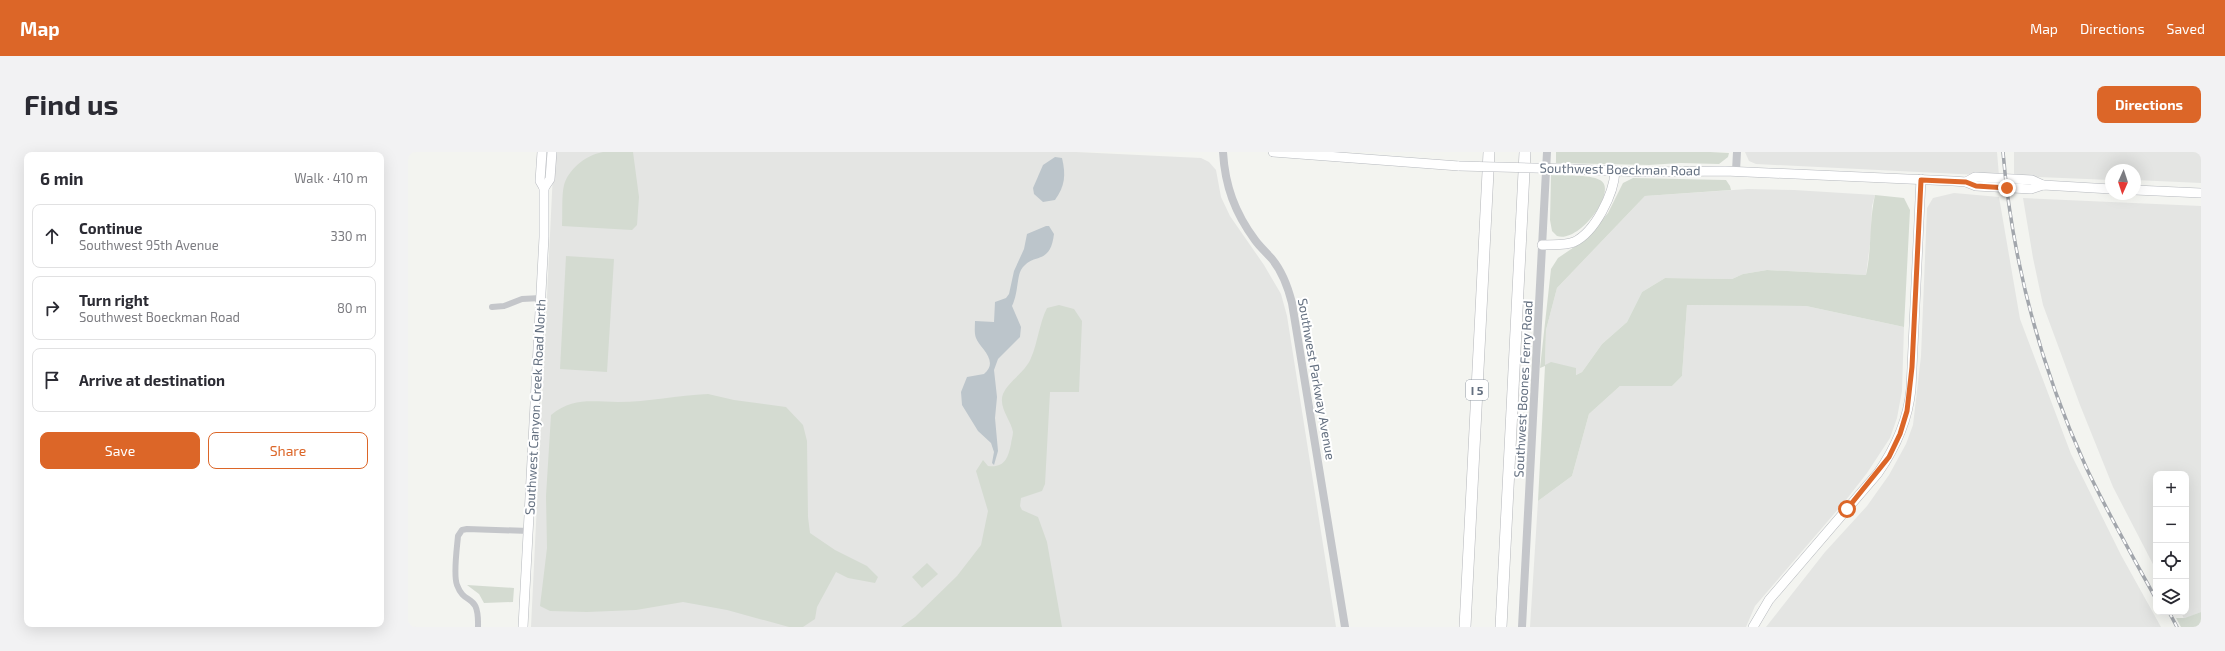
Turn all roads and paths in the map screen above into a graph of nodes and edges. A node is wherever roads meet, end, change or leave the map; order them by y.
1 (542, 152) edge
2 (552, 152) edge
3 (1223, 152) edge
4 (1273, 152) edge
5 (1489, 152) edge
6 (1525, 152) edge
7 (1547, 152) edge
8 (1737, 152) edge
9 (1615, 171) junction
10 (1736, 171) junction
11 (1921, 180) junction
12 (544, 188) junction
13 (2105, 189) edge
14 (2141, 190) edge
15 (2201, 193) edge
16 (1542, 245) junction
17 (541, 298) junction
18 (492, 307) dead end
19 (529, 531) junction
20 (478, 627) edge
21 (523, 627) edge
22 (1345, 627) edge
23 (1465, 627) edge
24 (1501, 627) edge
25 (1522, 627) edge
26 (1754, 627) edge

1 - 12 main road, Southwest Canyon Creek Road North
2 - 12 main road, Southwest Canyon Creek Road North
3 - 22 street, Southwest Parkway Avenue
4 - 9 main road, Southwest Boeckman Road, bridge
5 - 23 highway, I 5
6 - 24 highway
7 - 16 street, Southwest Boones Ferry Road
8 - 10 street
9 - 10 main road, Southwest Boeckman Road
9 - 16 main road
10 - 11 main road, Southwest Boeckman Road
11 - 13 main road, Southwest Boeckman Road
11 - 26 main road
12 - 17 main road, Southwest Canyon Creek Road North
14 - 15 main road
16 - 25 street, Southwest Boones Ferry Road
17 - 18 street
17 - 19 main road, Southwest Canyon Creek Road North
19 - 20 street
19 - 21 main road, Southwest Canyon Creek Road North

